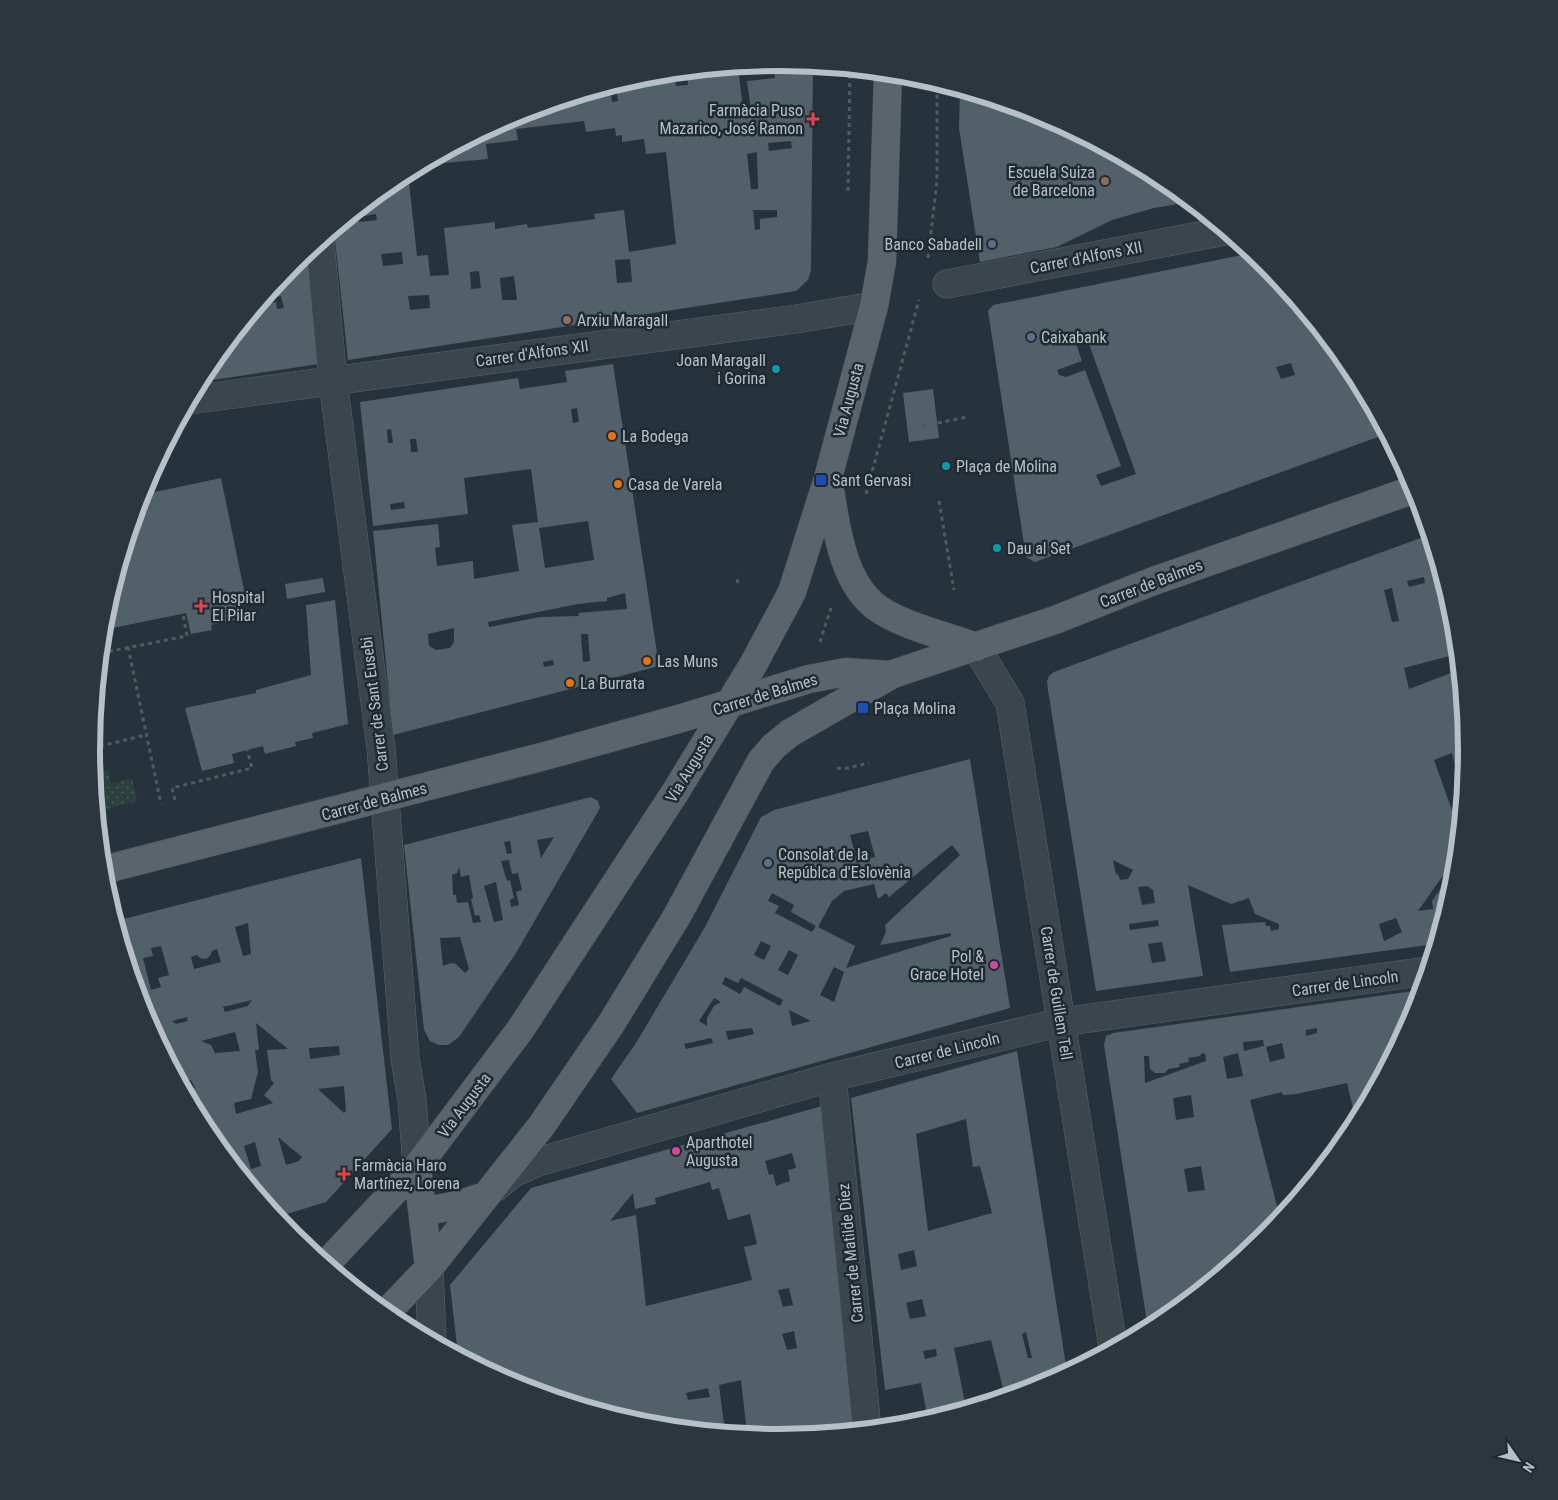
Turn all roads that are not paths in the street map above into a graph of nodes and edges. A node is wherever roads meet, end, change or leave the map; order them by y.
1 (888, 80) edge
2 (1218, 232) edge
3 (321, 250) edge
4 (947, 284) dead end
5 (874, 306) junction
6 (332, 381) junction
7 (199, 399) edge
8 (828, 478) junction
9 (1407, 492) edge
10 (976, 647) junction
11 (890, 675) junction
12 (727, 705) junction
13 (385, 798) junction
14 (111, 868) edge
15 (1421, 972) edge
16 (1062, 1022) junction
17 (832, 1078) junction
18 (418, 1167) junction
19 (485, 1196) junction
20 (423, 1212) junction
21 (329, 1258) edge
22 (428, 1268) junction
23 (392, 1307) edge
24 (431, 1333) edge
25 (1112, 1341) edge
26 (867, 1423) edge

1 - 5 main road, Via Augusta
2 - 4 street, Carrer d'Alfons XII
3 - 6 street, Carrer de Sant Eusebi
5 - 6 street, Carrer d'Alfons XII
5 - 8 main road, Via Augusta
6 - 7 street, Carrer d'Alfons XII
6 - 13 street, Carrer de Sant Eusebi
8 - 10 main road
8 - 12 main road, Via Augusta
9 - 10 main road, Carrer de Balmes
10 - 11 main road, Carrer de Balmes
10 - 16 street, Carrer de Guillem Tell
11 - 12 main road, Carrer de Balmes
11 - 19 main road
12 - 13 main road, Carrer de Balmes
12 - 18 main road, Via Augusta
13 - 14 main road, Carrer de Balmes
13 - 18 street, Carrer de Sant Eusebi
15 - 16 street, Carrer de Lincoln
16 - 17 street, Carrer de Lincoln
16 - 25 street, Carrer de Guillem Tell
17 - 19 street, Carrer de Lincoln
17 - 26 street, Carrer de Matilde Díez
18 - 20 main road
18 - 21 main road, Via Augusta
19 - 20 main road
19 - 22 main road
20 - 22 main road
22 - 23 main road
22 - 24 street

